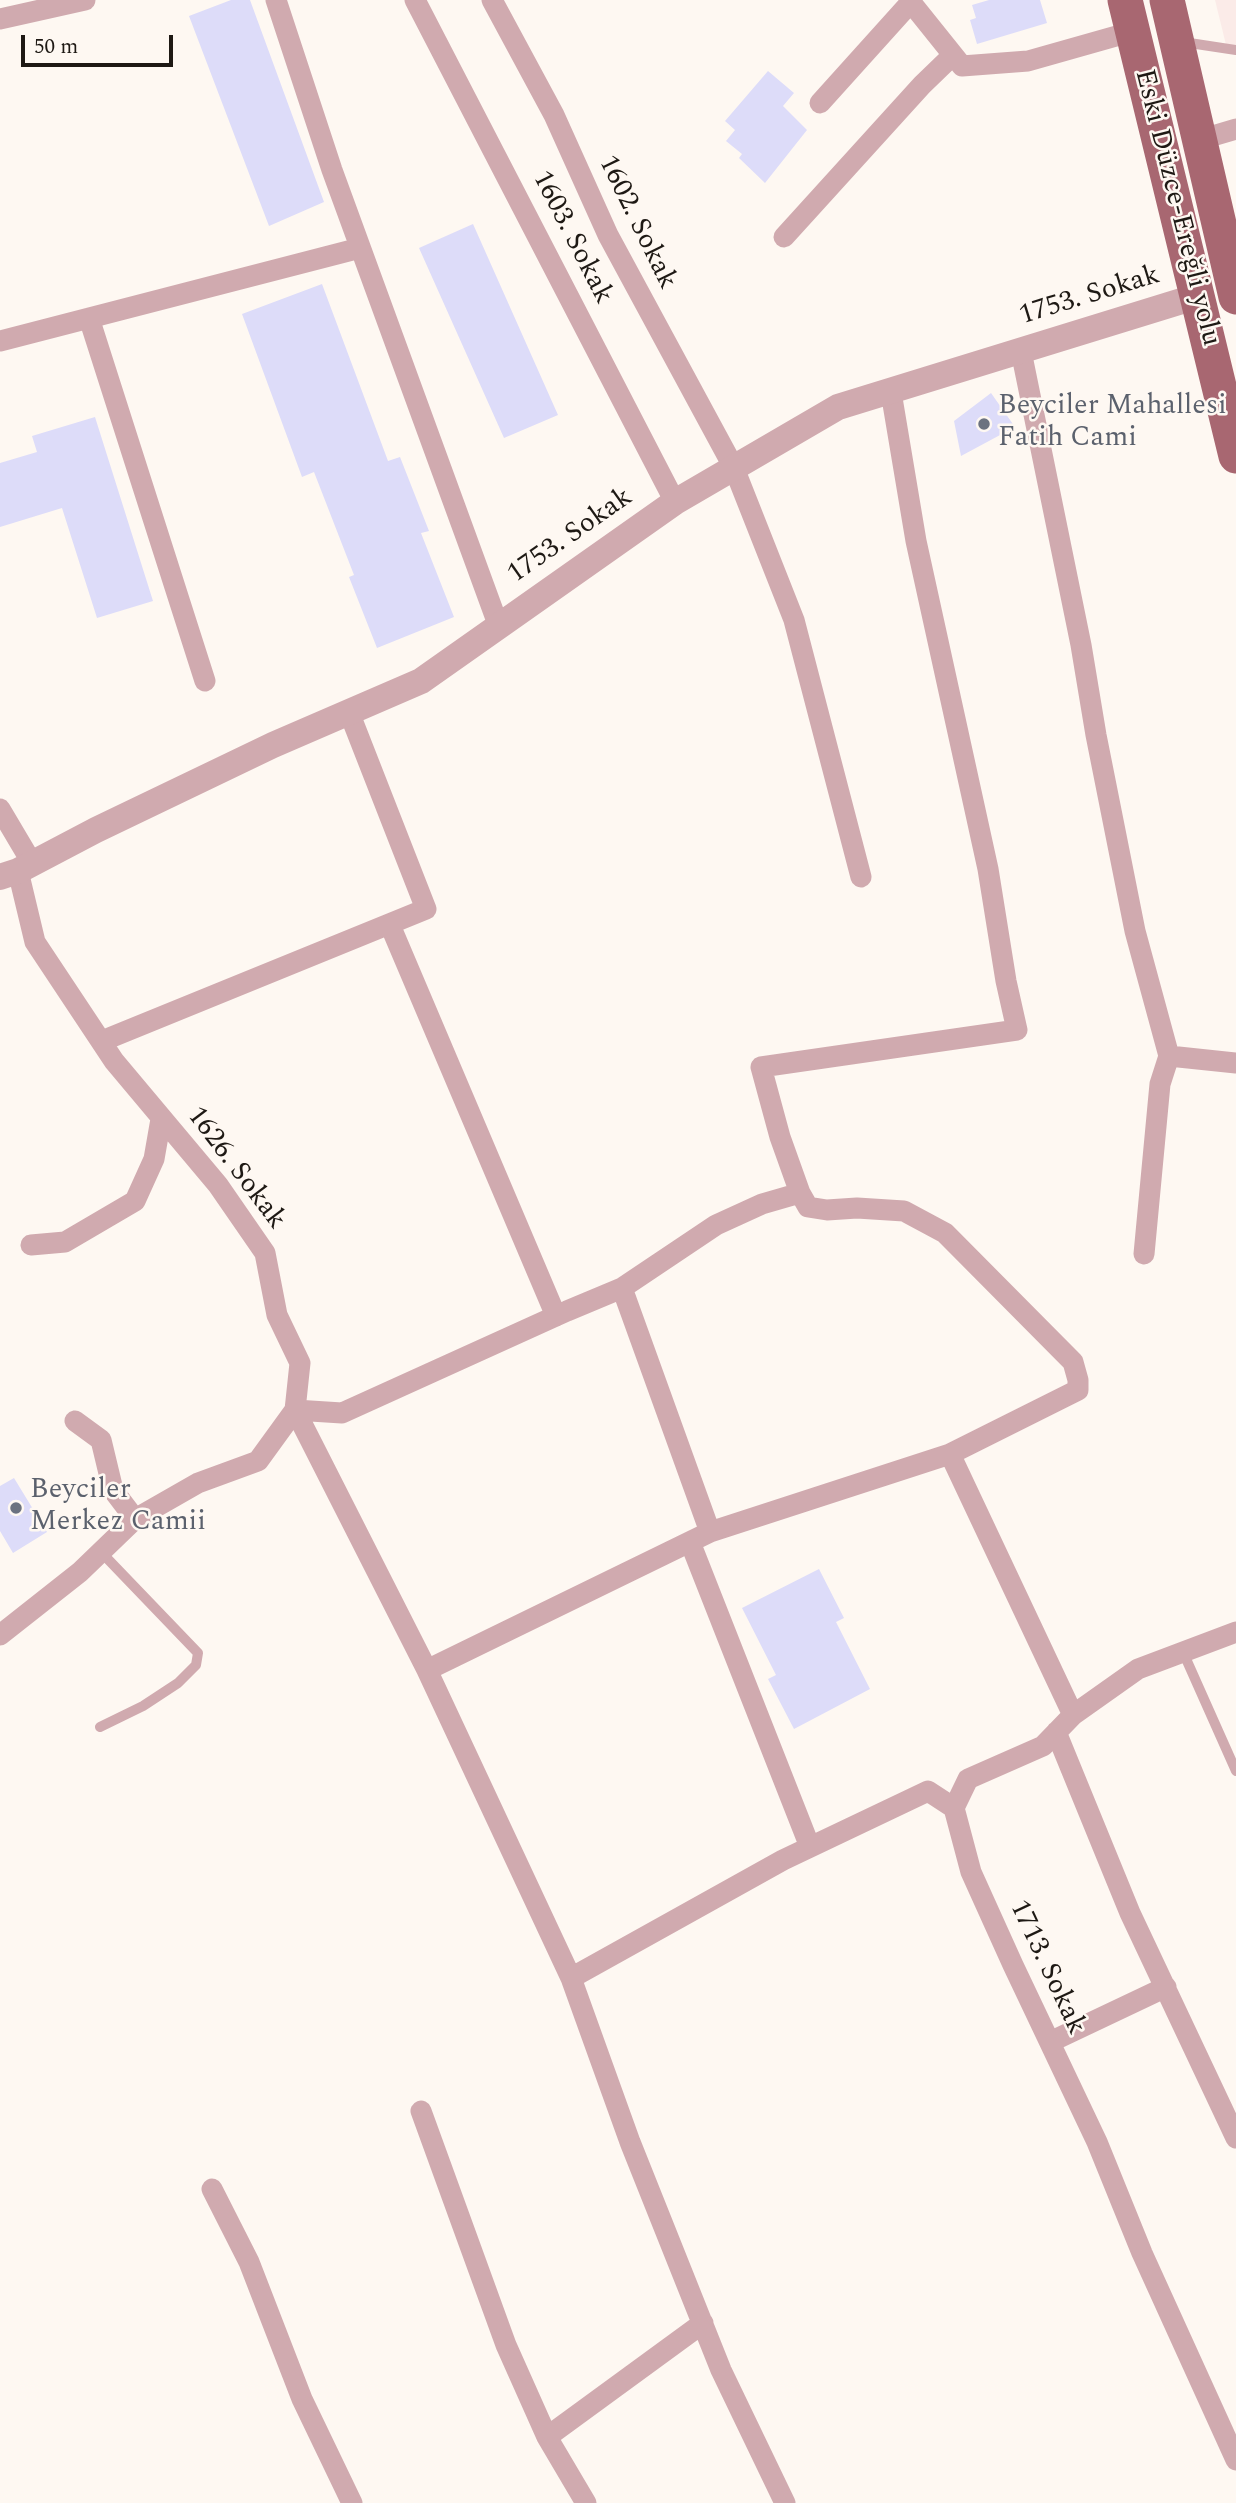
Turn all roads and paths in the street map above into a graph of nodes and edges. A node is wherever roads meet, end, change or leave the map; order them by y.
1 (85, 0) edge
2 (276, 0) edge
3 (415, 0) edge
4 (492, 0) edge
5 (1167, 0) edge
6 (910, 1) edge
7 (1130, 16) edge
8 (0, 19) edge
9 (1177, 41) junction
10 (1236, 50) edge
11 (952, 56) junction
12 (820, 103) dead end
13 (1236, 129) edge
14 (1199, 139) junction
15 (785, 237) dead end
16 (360, 248) junction
17 (1198, 296) junction
18 (1236, 297) edge
19 (89, 318) junction
20 (0, 341) edge
21 (1021, 351) junction
22 (891, 391) junction
23 (1236, 456) edge
24 (734, 468) junction
25 (676, 502) junction
26 (499, 627) junction
27 (205, 681) dead end
28 (349, 712) junction
29 (0, 809) edge
30 (17, 870) edge
31 (861, 877) dead end
32 (390, 925) junction
33 (102, 1041) junction
34 (1169, 1056) junction
35 (1236, 1063) edge
36 (162, 1119) junction
37 (800, 1193) junction
38 (31, 1245) dead end
39 (1144, 1254) dead end
40 (622, 1288) junction
41 (556, 1316) junction
42 (295, 1410) junction
43 (75, 1421) dead end
44 (950, 1454) junction
45 (135, 1519) junction
46 (710, 1532) junction
47 (690, 1542) junction
48 (101, 1552) junction
49 (1236, 1632) edge
50 (0, 1635) edge
51 (1183, 1652) junction
52 (427, 1670) junction
53 (1073, 1715) junction
54 (100, 1727) dead end
55 (1056, 1732) junction
56 (1236, 1771) edge
57 (954, 1808) junction
58 (810, 1847) junction
59 (571, 1978) junction
60 (1166, 1987) junction
61 (1050, 2042) junction
62 (421, 2110) dead end
63 (1236, 2138) edge
64 (212, 2189) dead end
65 (703, 2323) junction
66 (547, 2437) junction
67 (1236, 2460) edge
68 (352, 2503) edge
69 (586, 2503) edge
70 (785, 2503) edge

1 - 8 street
2 - 16 street
3 - 25 street, 1603. Sokak
4 - 24 street, 1602. Sokak
5 - 9 main road, Eski Düzce-Ereğli yolu
6 - 11 street
6 - 12 street
7 - 11 street
7 - 17 main road, Eski Düzce-Ereğli yolu
9 - 10 lane
9 - 14 main road, Eski Düzce-Ereğli yolu
11 - 15 street
13 - 14 street
14 - 18 main road, Eski Düzce-Ereğli yolu
16 - 19 street
16 - 26 street
17 - 21 street, 1753. Sokak
17 - 23 main road, Eski Düzce-Ereğli yolu
19 - 20 street
19 - 27 street
21 - 22 street, 1753. Sokak
21 - 34 street
22 - 24 street, 1753. Sokak
22 - 37 street
24 - 25 street, 1753. Sokak
24 - 31 street, 1602. Sokak
25 - 26 street, 1753. Sokak
26 - 28 street, 1753. Sokak
28 - 30 street, 1753. Sokak
28 - 32 street
29 - 30 street, 1626. Sokak
30 - 33 street, 1626. Sokak
32 - 33 street
32 - 41 street
33 - 36 street, 1626. Sokak
34 - 35 street
34 - 39 street
36 - 38 street
36 - 42 street, 1626. Sokak
37 - 40 street
37 - 44 street
40 - 41 street
40 - 46 street
41 - 42 street
42 - 45 street, 1626. Sokak
42 - 52 street
43 - 45 street
44 - 46 street
44 - 53 street
45 - 48 street, 1626. Sokak
46 - 47 street
47 - 52 street
47 - 58 street
48 - 50 street, 1626. Sokak
48 - 54 lane
49 - 51 street
51 - 53 street
51 - 56 lane
52 - 59 street
53 - 55 street
55 - 57 street
55 - 60 street
57 - 58 street
57 - 61 street, 1713. Sokak
58 - 59 street
59 - 65 street
60 - 61 street
60 - 63 street
61 - 67 street, 1713. Sokak
62 - 66 street
64 - 68 street
65 - 66 street
65 - 70 street
66 - 69 street

